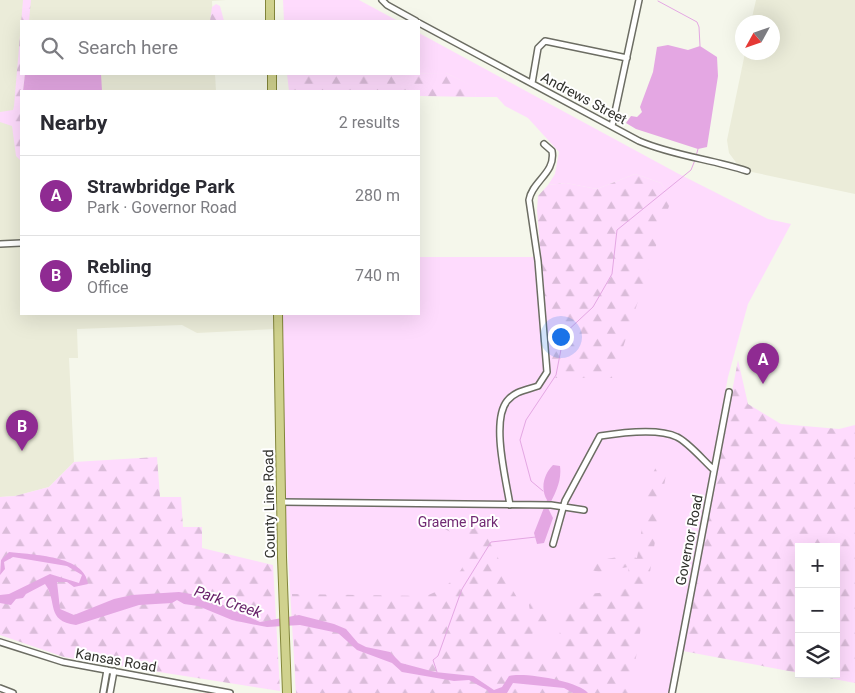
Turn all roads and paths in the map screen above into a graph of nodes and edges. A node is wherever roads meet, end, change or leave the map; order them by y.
1 (270, 0) edge
2 (382, 0) edge
3 (639, 0) edge
4 (270, 20) edge
5 (414, 20) edge
6 (420, 23) edge
7 (627, 58) junction
8 (272, 75) edge
9 (532, 83) junction
10 (272, 90) edge
11 (612, 126) junction
12 (544, 144) dead end
13 (747, 171) dead end
14 (20, 243) edge
15 (0, 244) edge
16 (278, 315) edge
17 (729, 392) dead end
18 (714, 470) junction
19 (280, 502) junction
20 (510, 505) junction
21 (564, 508) junction
22 (584, 510) dead end
23 (553, 544) dead end
24 (0, 642) edge
25 (107, 670) junction
26 (114, 671) junction
27 (0, 688) edge
28 (13, 693) edge
29 (103, 693) edge
30 (110, 693) edge
31 (230, 693) edge
32 (287, 693) edge
33 (672, 693) edge

1 - 4 main road
2 - 5 street, Andrews Street
3 - 7 street
6 - 9 street, Andrews Street
7 - 9 street
7 - 11 street
8 - 10 main road
9 - 11 street, Andrews Street
11 - 13 street, Andrews Street
12 - 20 street
14 - 15 street
16 - 19 main road, County Line Road
17 - 18 street, Governor Road
18 - 21 street
18 - 33 street, Governor Road
19 - 20 street
19 - 32 main road, County Line Road
20 - 21 street
21 - 22 street
21 - 23 street
24 - 25 street, Kansas Road
25 - 26 street, Kansas Road
25 - 29 street
26 - 30 street
26 - 31 street, Kansas Road
27 - 28 street

